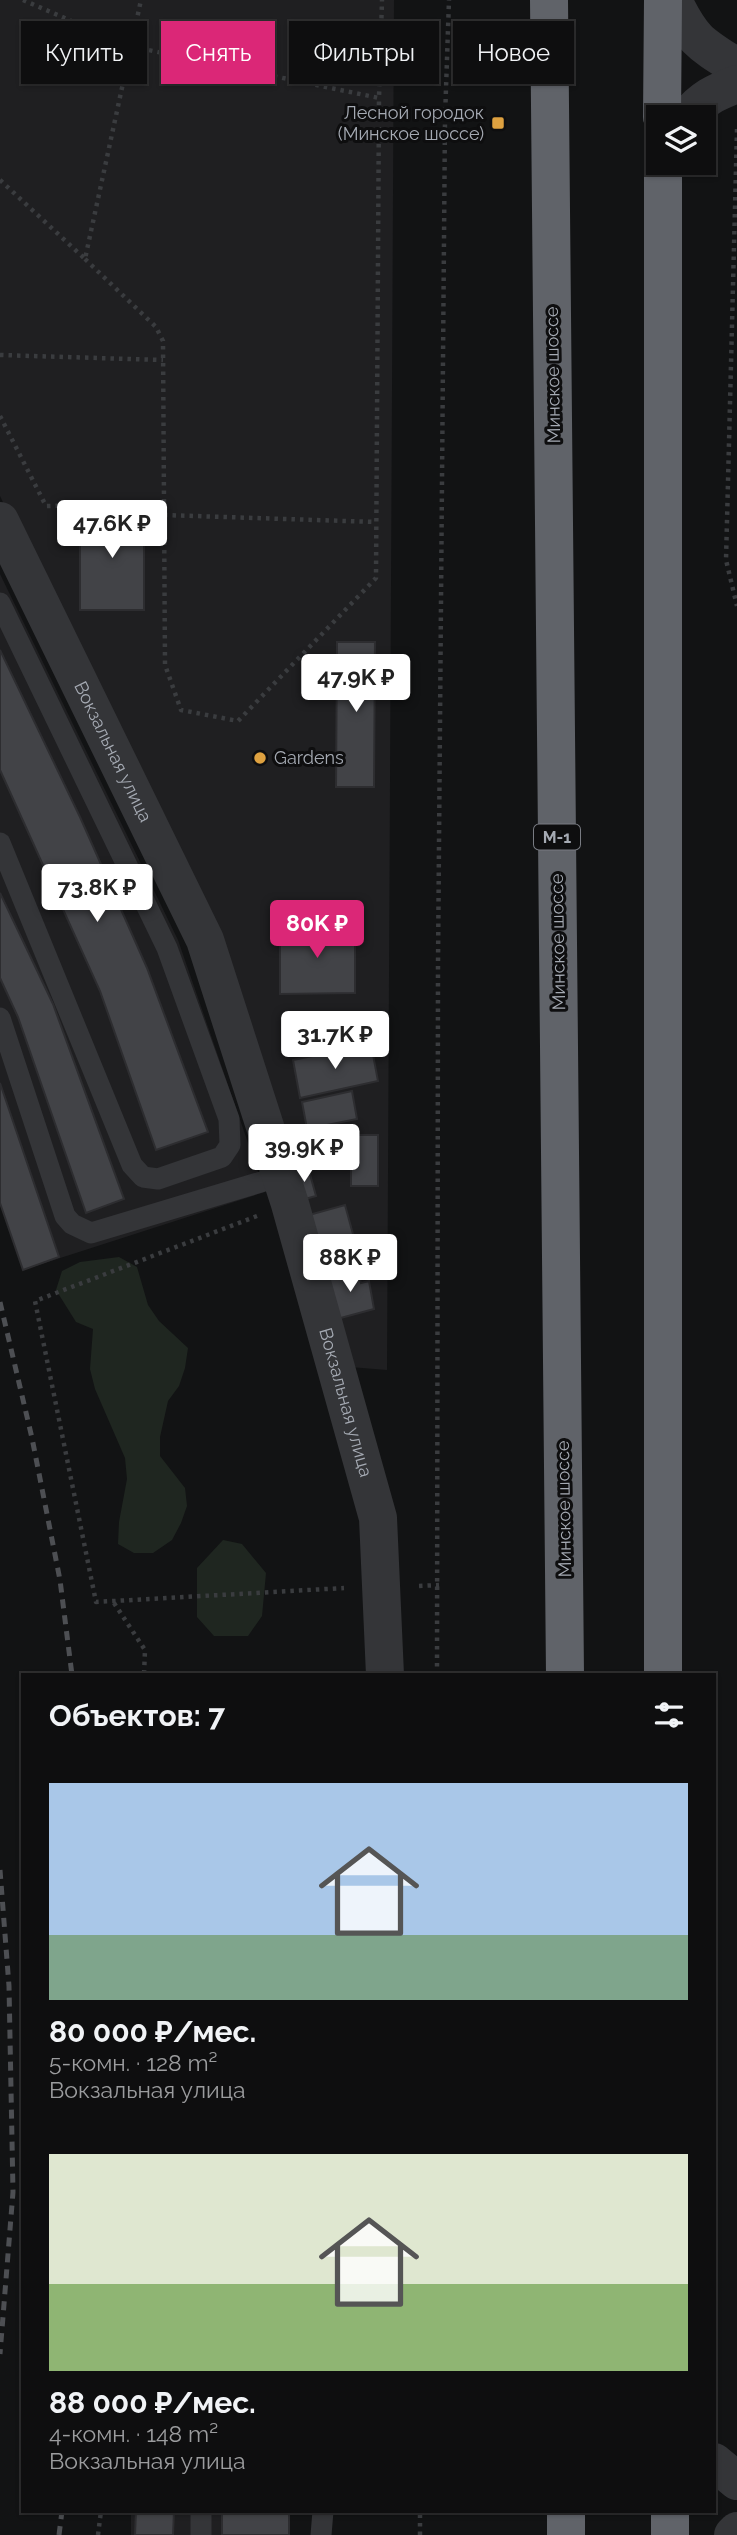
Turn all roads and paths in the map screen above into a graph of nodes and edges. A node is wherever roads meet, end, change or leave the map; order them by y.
1 (23, 0) edge
2 (141, 0) edge
3 (382, 0) edge
4 (449, 0) edge
5 (549, 0) edge
6 (663, 0) edge
7 (673, 0) edge
8 (72, 21) edge
9 (136, 21) edge
10 (147, 50) edge
11 (737, 66) edge
12 (122, 84) edge
13 (737, 84) edge
14 (379, 99) junction
15 (662, 105) edge
16 (697, 105) edge
17 (737, 129) edge
18 (663, 175) edge
19 (0, 180) edge
20 (85, 259) junction
21 (0, 355) edge
22 (163, 360) junction
23 (0, 416) edge
24 (164, 503) junction
25 (164, 515) junction
26 (0, 522) edge
27 (376, 522) junction
28 (0, 603) edge
29 (737, 606) edge
30 (0, 842) edge
31 (0, 1018) edge
32 (285, 1190) junction
33 (382, 1586) junction
34 (113, 1602) junction
35 (144, 1673) edge
36 (386, 1673) edge
37 (437, 1673) edge
38 (565, 1673) edge
39 (663, 1673) edge
40 (716, 2464) edge
41 (737, 2481) edge
42 (101, 2513) edge
43 (201, 2513) edge
44 (323, 2513) edge
45 (420, 2513) edge
46 (566, 2513) edge
47 (670, 2513) edge
48 (737, 2531) edge
49 (98, 2535) edge
50 (201, 2535) edge
51 (321, 2535) edge
52 (420, 2535) edge
53 (566, 2535) edge
54 (670, 2535) edge
55 (733, 2535) edge

1 - 8 path
2 - 9 path
3 - 14 path
4 - 37 path
5 - 38 highway, Минское шоссе / М-1
6 - 15 highway
7 - 11 street
10 - 14 path
12 - 20 path
13 - 16 street
14 - 27 path
17 - 29 path
18 - 39 highway
19 - 20 path
20 - 22 path
21 - 22 path
22 - 24 path
23 - 24 path
24 - 25 path
25 - 27 path
25 - 27 path
26 - 32 street, Вокзальная улица
28 - 30 lane
31 - 32 lane
32 - 33 street, Вокзальная улица
32 - 34 path
33 - 34 path
33 - 36 street, Вокзальная улица
34 - 35 path
40 - 41 street
42 - 49 path
43 - 50 lane
44 - 51 lane
45 - 52 path
46 - 53 highway
47 - 54 highway
48 - 55 street

